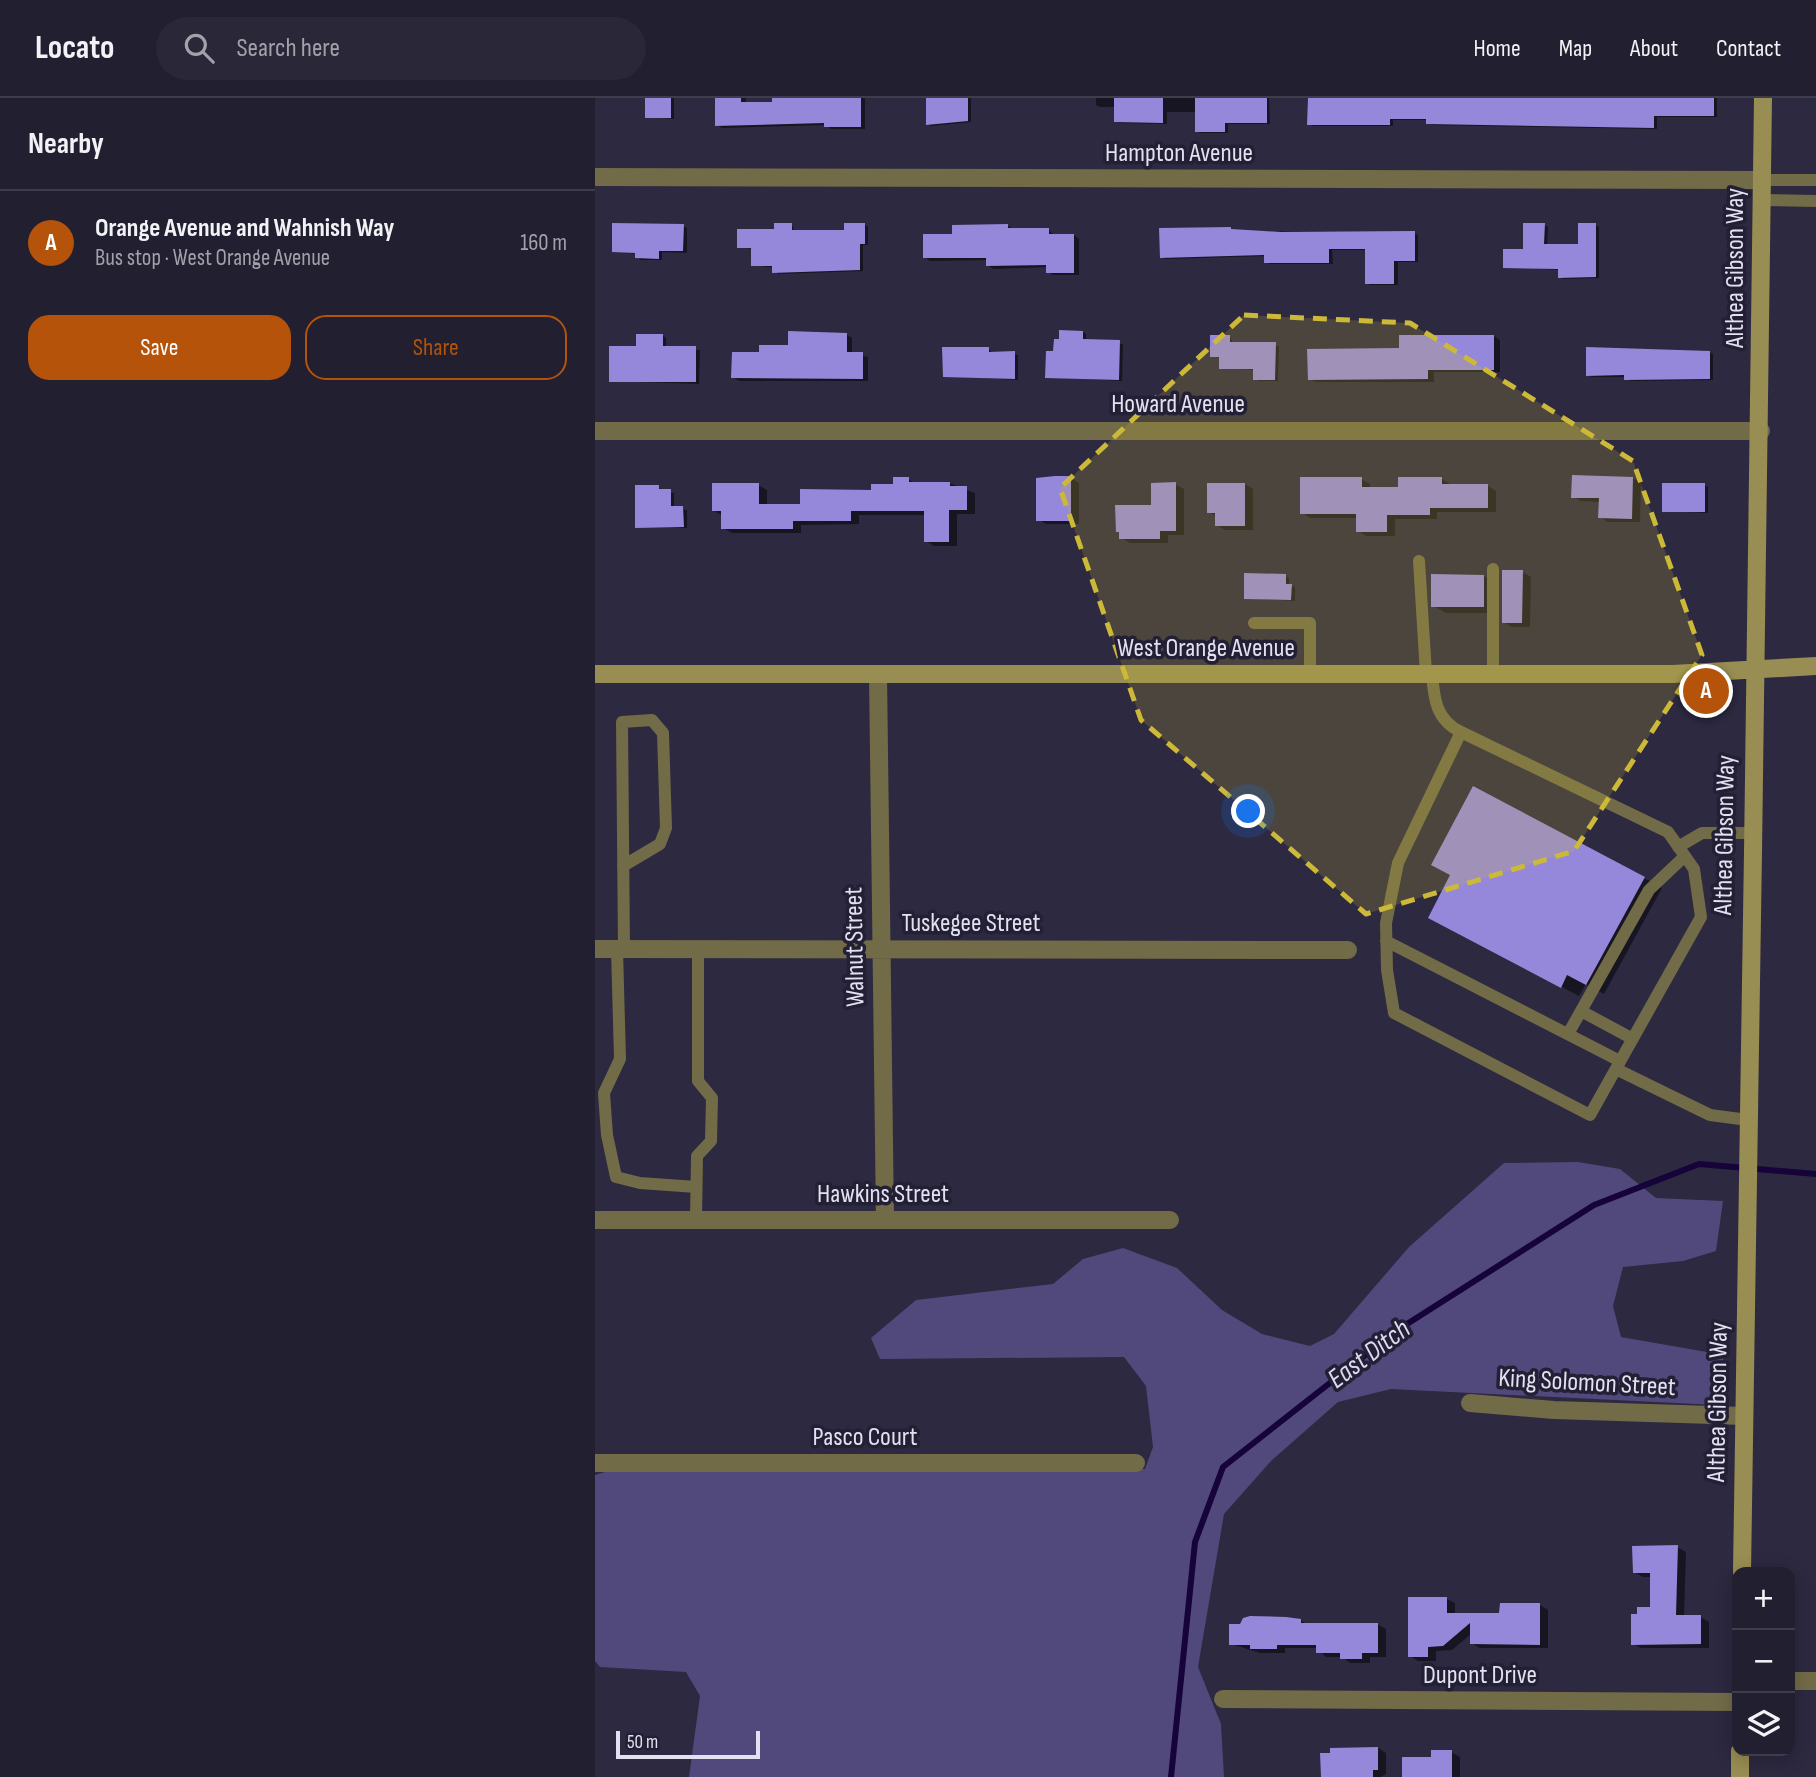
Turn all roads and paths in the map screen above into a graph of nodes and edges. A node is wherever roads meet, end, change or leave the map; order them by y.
1 (1763, 98) edge
2 (595, 177) edge
3 (1762, 180) junction
4 (1816, 180) edge
5 (1762, 200) junction
6 (1816, 201) edge
7 (595, 431) edge
8 (1761, 431) junction
9 (1419, 561) dead end
10 (1493, 569) dead end
11 (1254, 624) dead end
12 (1816, 666) edge
13 (1754, 670) junction
14 (595, 674) edge
15 (878, 674) junction
16 (1310, 674) junction
17 (1429, 674) junction
18 (1493, 674) junction
19 (1461, 732) junction
20 (1752, 833) junction
21 (1682, 851) junction
22 (623, 866) junction
23 (1386, 941) junction
24 (595, 949) edge
25 (621, 949) junction
26 (698, 949) junction
27 (881, 950) junction
28 (1348, 950) dead end
29 (1581, 1011) junction
30 (1568, 1034) junction
31 (1633, 1039) junction
32 (1618, 1065) junction
33 (1748, 1120) junction
34 (697, 1187) junction
35 (595, 1220) edge
36 (696, 1220) junction
37 (885, 1220) junction
38 (1170, 1220) dead end
39 (1470, 1403) dead end
40 (1744, 1416) junction
41 (1136, 1462) dead end
42 (595, 1463) edge
43 (1742, 1567) edge
44 (1816, 1681) edge
45 (1795, 1682) edge
46 (1223, 1699) dead end
47 (1732, 1702) edge
48 (1740, 1756) edge
49 (1740, 1777) edge

1 - 3 street, Althea Gibson Way
2 - 3 street, Hampton Avenue
3 - 4 lane
3 - 5 street, Althea Gibson Way
5 - 6 lane
5 - 8 street, Althea Gibson Way
7 - 8 street, Howard Avenue
8 - 13 street, Althea Gibson Way
9 - 17 lane
10 - 18 lane
11 - 16 lane
12 - 13 street, West Orange Avenue
13 - 18 street, West Orange Avenue
13 - 20 street, Althea Gibson Way
14 - 15 street, West Orange Avenue
15 - 16 street, West Orange Avenue
15 - 27 street, Walnut Street
16 - 17 street, West Orange Avenue
17 - 18 street, West Orange Avenue
17 - 19 lane
19 - 21 lane
19 - 23 lane
20 - 21 lane
20 - 33 street, Althea Gibson Way
21 - 29 lane
21 - 31 lane
22 - 22 lane
22 - 25 lane
23 - 30 lane
23 - 32 lane
24 - 25 street, Tuskegee Street
25 - 26 street, Tuskegee Street
25 - 34 lane
26 - 27 street, Tuskegee Street
26 - 34 lane
27 - 28 street, Tuskegee Street
27 - 37 street, Walnut Street
29 - 30 lane
29 - 31 lane
30 - 32 lane
31 - 32 lane
32 - 33 lane
33 - 40 street, Althea Gibson Way
34 - 36 lane
35 - 36 street, Hawkins Street
36 - 37 street, Hawkins Street
37 - 38 street, Hawkins Street
39 - 40 street, King Solomon Street
40 - 43 street, Althea Gibson Way
41 - 42 street, Pasco Court
44 - 45 street
46 - 47 street, Dupont Drive
48 - 49 street

